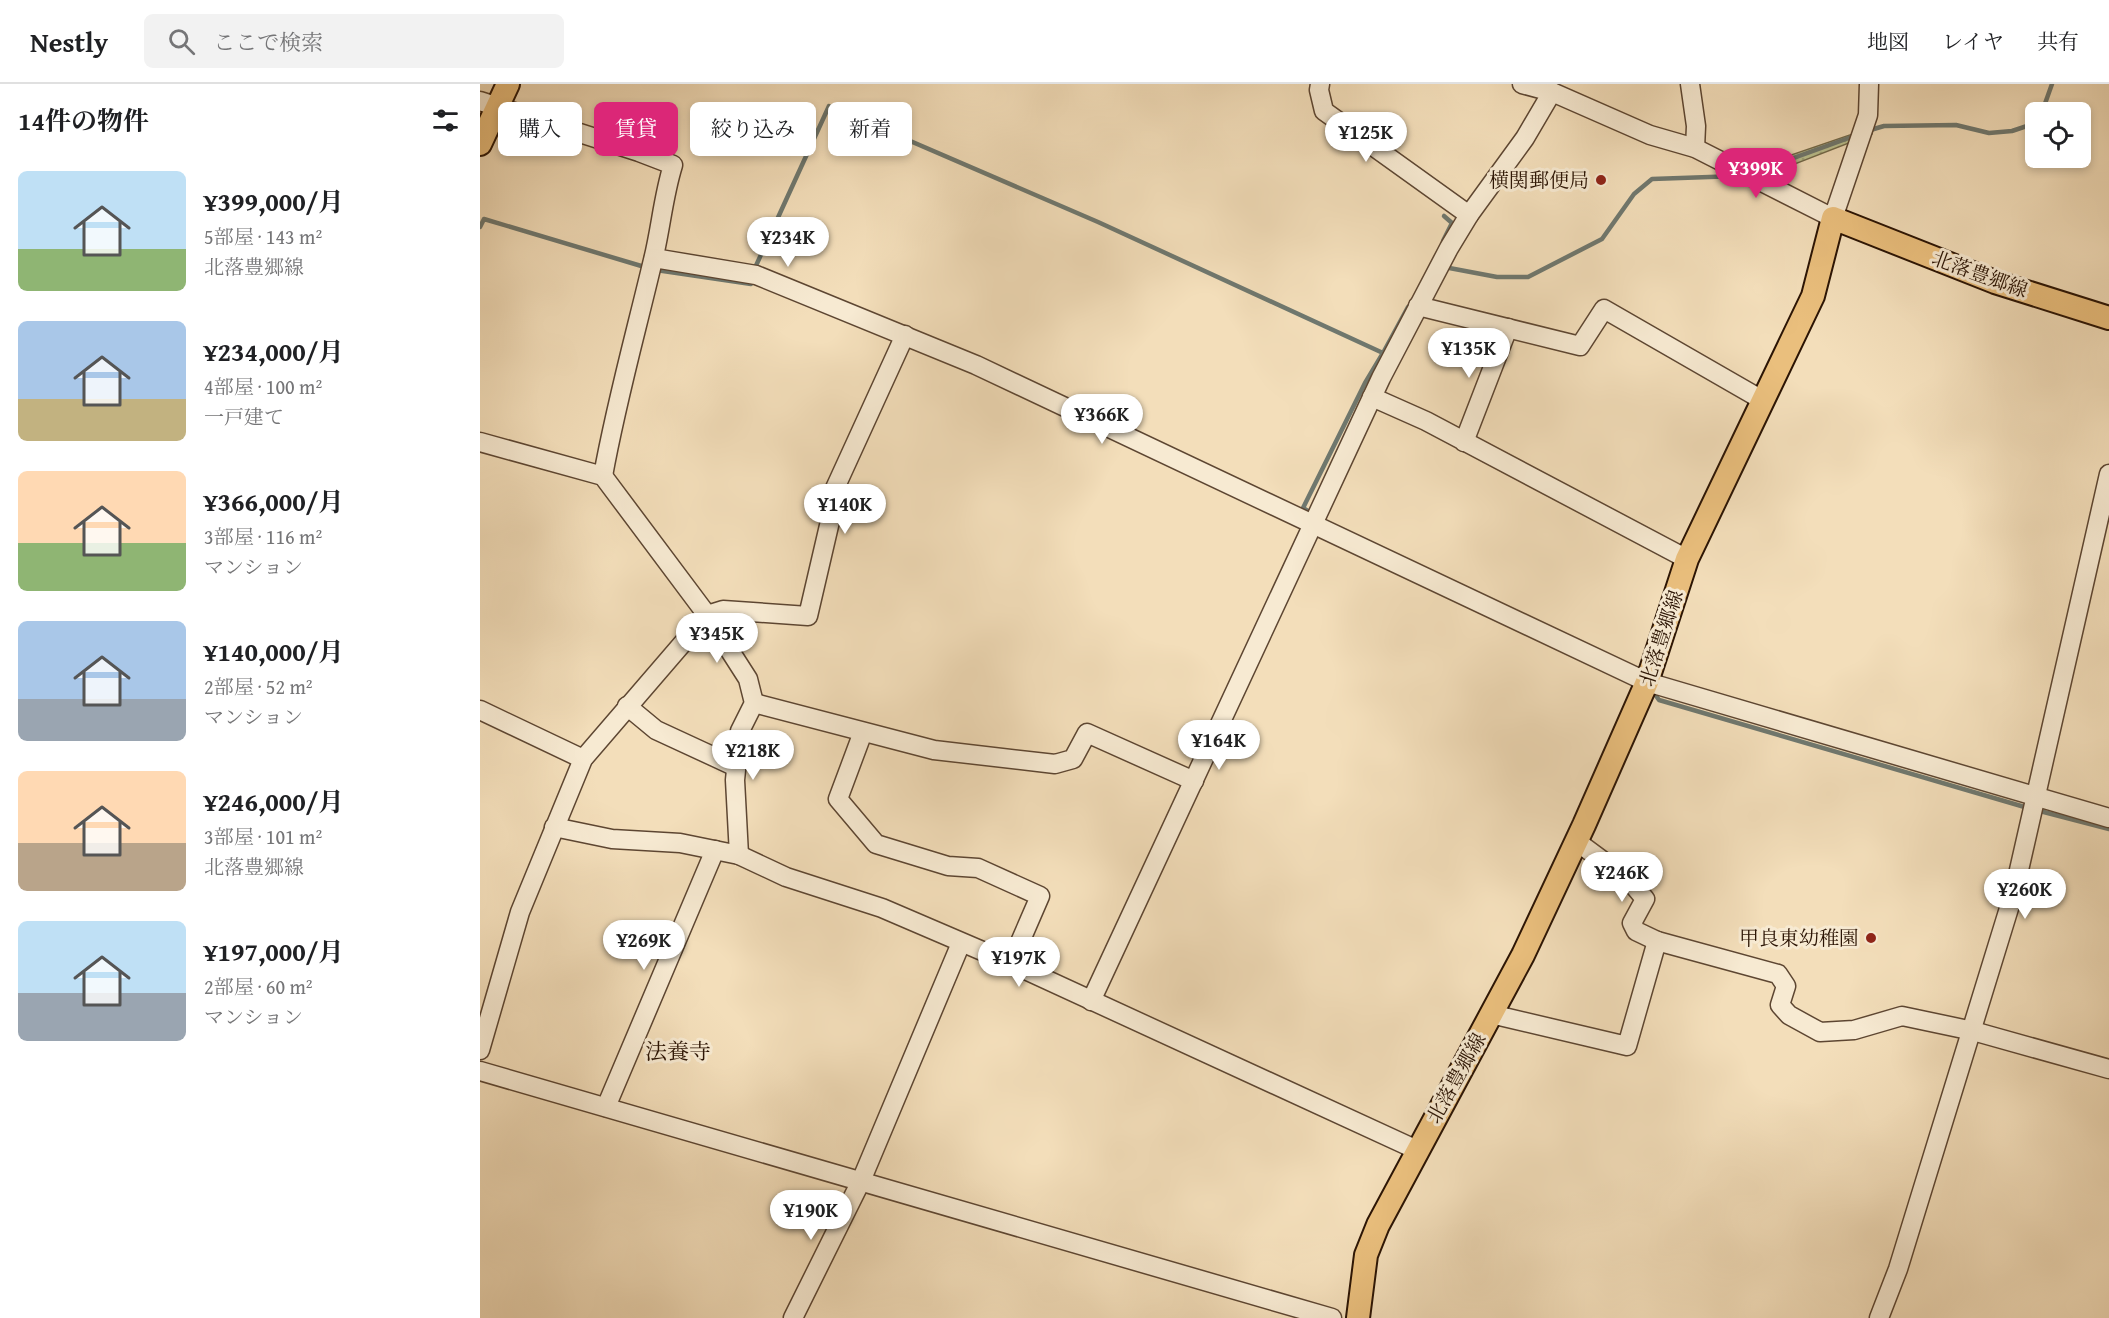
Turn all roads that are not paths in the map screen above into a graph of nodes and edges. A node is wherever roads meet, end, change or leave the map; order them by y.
1 (508, 84) edge
2 (1320, 84) edge
3 (1522, 84) edge
4 (1690, 84) edge
5 (1869, 84) edge
6 (1552, 92) junction
7 (488, 105) edge
8 (480, 144) edge
9 (1695, 148) junction
10 (1468, 215) junction
11 (1833, 218) junction
12 (654, 258) junction
13 (1418, 306) junction
14 (2109, 318) edge
15 (1508, 328) junction
16 (905, 335) junction
17 (1372, 397) junction
18 (1764, 400) junction
19 (480, 442) edge
20 (1464, 442) junction
21 (2109, 474) edge
22 (603, 476) junction
23 (1313, 524) junction
24 (1687, 559) junction
25 (707, 615) junction
26 (1647, 682) junction
27 (754, 703) junction
28 (627, 706) junction
29 (480, 710) edge
30 (863, 732) junction
31 (583, 759) junction
32 (736, 767) junction
33 (1194, 781) junction
34 (2038, 798) junction
35 (2109, 818) edge
36 (554, 827) junction
37 (1576, 841) junction
38 (715, 850) junction
39 (739, 855) junction
40 (1657, 941) junction
41 (962, 943) junction
42 (1011, 963) junction
43 (1091, 1001) junction
44 (1491, 1014) junction
45 (1973, 1031) junction
46 (480, 1050) edge
47 (2109, 1069) edge
48 (480, 1071) edge
49 (606, 1107) junction
50 (1417, 1150) junction
51 (861, 1181) junction
52 (793, 1318) edge
53 (1332, 1318) edge
54 (1358, 1318) edge
55 (1879, 1318) edge

1 - 7 main road
2 - 10 street
3 - 6 street
4 - 9 street
5 - 11 street
6 - 9 street
6 - 10 street
7 - 8 main road
7 - 12 street
9 - 11 street
10 - 13 street
11 - 14 main road, 北落豊郷線
11 - 18 main road, 北落豊郷線
12 - 16 street
12 - 22 street
13 - 15 street
13 - 17 street
15 - 18 street
15 - 20 street
16 - 23 street
16 - 25 street
17 - 20 street
17 - 23 street
18 - 24 main road, 北落豊郷線
19 - 22 street
20 - 24 street
21 - 34 street
22 - 25 street
23 - 26 street
23 - 33 street
24 - 26 main road, 北落豊郷線
25 - 27 street
25 - 28 street
26 - 34 street
26 - 37 main road, 北落豊郷線
27 - 30 street
27 - 32 street
28 - 31 street
28 - 32 street
29 - 31 street
30 - 33 street
30 - 42 street
31 - 36 street
32 - 39 street
33 - 43 street
34 - 35 street
34 - 45 street
36 - 38 street
36 - 46 street
37 - 40 street
37 - 44 main road, 北落豊郷線
38 - 39 street
38 - 49 street
39 - 41 street
40 - 44 street
40 - 45 street
41 - 42 street
41 - 51 street
42 - 43 street
43 - 50 street
44 - 50 main road, 北落豊郷線
45 - 47 street
45 - 55 street
48 - 49 street
49 - 51 street
50 - 54 main road, 北落豊郷線
51 - 52 street
51 - 53 street

